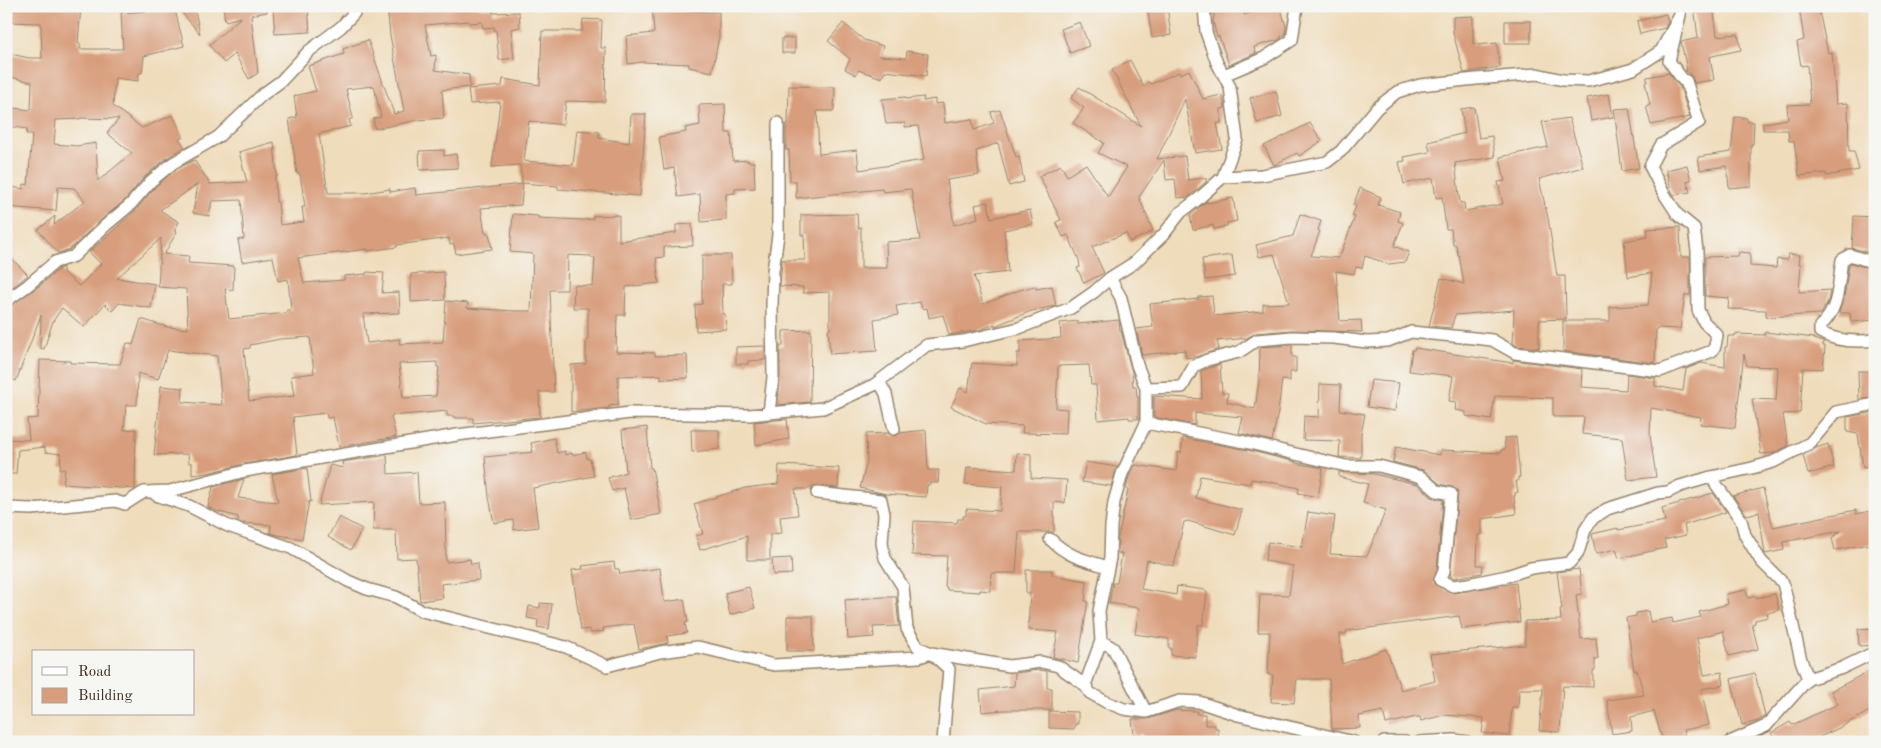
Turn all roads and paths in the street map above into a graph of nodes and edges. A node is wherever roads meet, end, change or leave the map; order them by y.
1 (354, 6) edge
2 (1204, 6) edge
3 (1297, 6) edge
4 (1680, 11) edge
5 (1224, 75) junction
6 (778, 123) dead end
7 (1223, 177) junction
8 (1875, 262) edge
9 (1110, 278) junction
10 (6, 301) edge
11 (1875, 340) edge
12 (879, 381) junction
13 (1146, 388) junction
14 (1875, 404) edge
15 (769, 414) junction
16 (1146, 423) junction
17 (894, 429) dead end
18 (1711, 477) junction
19 (817, 492) dead end
20 (151, 493) junction
21 (6, 508) edge
22 (1050, 539) dead end
23 (1108, 567) junction
24 (1101, 641) junction
25 (1875, 652) edge
26 (931, 653) junction
27 (1808, 679) junction
28 (1085, 685) junction
29 (1146, 712) junction
30 (944, 742) edge
31 (1354, 742) edge
32 (1384, 742) edge
33 (1406, 742) edge
34 (1420, 742) edge
35 (1467, 742) edge
36 (1730, 742) edge

1 - 10 street
2 - 5 street
3 - 5 street
4 - 7 street
4 - 13 street
5 - 7 street
6 - 15 street
7 - 9 street
8 - 11 street
9 - 12 street
9 - 13 street
12 - 15 street
12 - 17 street
13 - 16 street
14 - 18 street
15 - 20 street
16 - 18 street
16 - 23 street
18 - 27 street
19 - 26 street
20 - 21 street
20 - 26 street
22 - 23 street
23 - 24 street
24 - 28 street
24 - 29 street
25 - 27 street
26 - 28 street
26 - 30 street
27 - 36 street
28 - 29 street
29 - 31 street
32 - 33 street
34 - 35 street

